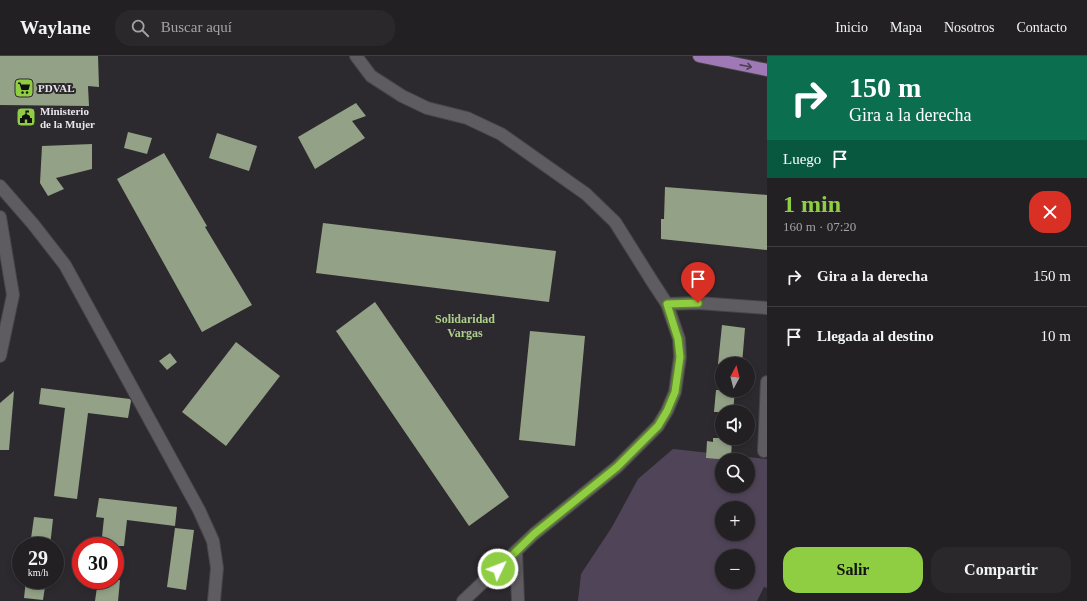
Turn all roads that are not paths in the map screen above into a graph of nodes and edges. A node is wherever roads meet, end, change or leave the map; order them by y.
1 (356, 56) edge
2 (699, 56) edge
3 (767, 70) edge
4 (0, 186) edge
5 (0, 217) edge
6 (667, 304) junction
7 (767, 308) edge
8 (0, 356) edge
9 (767, 382) edge
10 (764, 451) dead end
11 (516, 552) junction
12 (214, 601) edge
13 (463, 601) edge
14 (518, 601) edge

1 - 6 street
2 -> 3 main road
4 - 12 street
5 - 8 street
6 - 7 street
6 - 11 street
9 - 10 street
11 - 13 street
11 - 14 street

